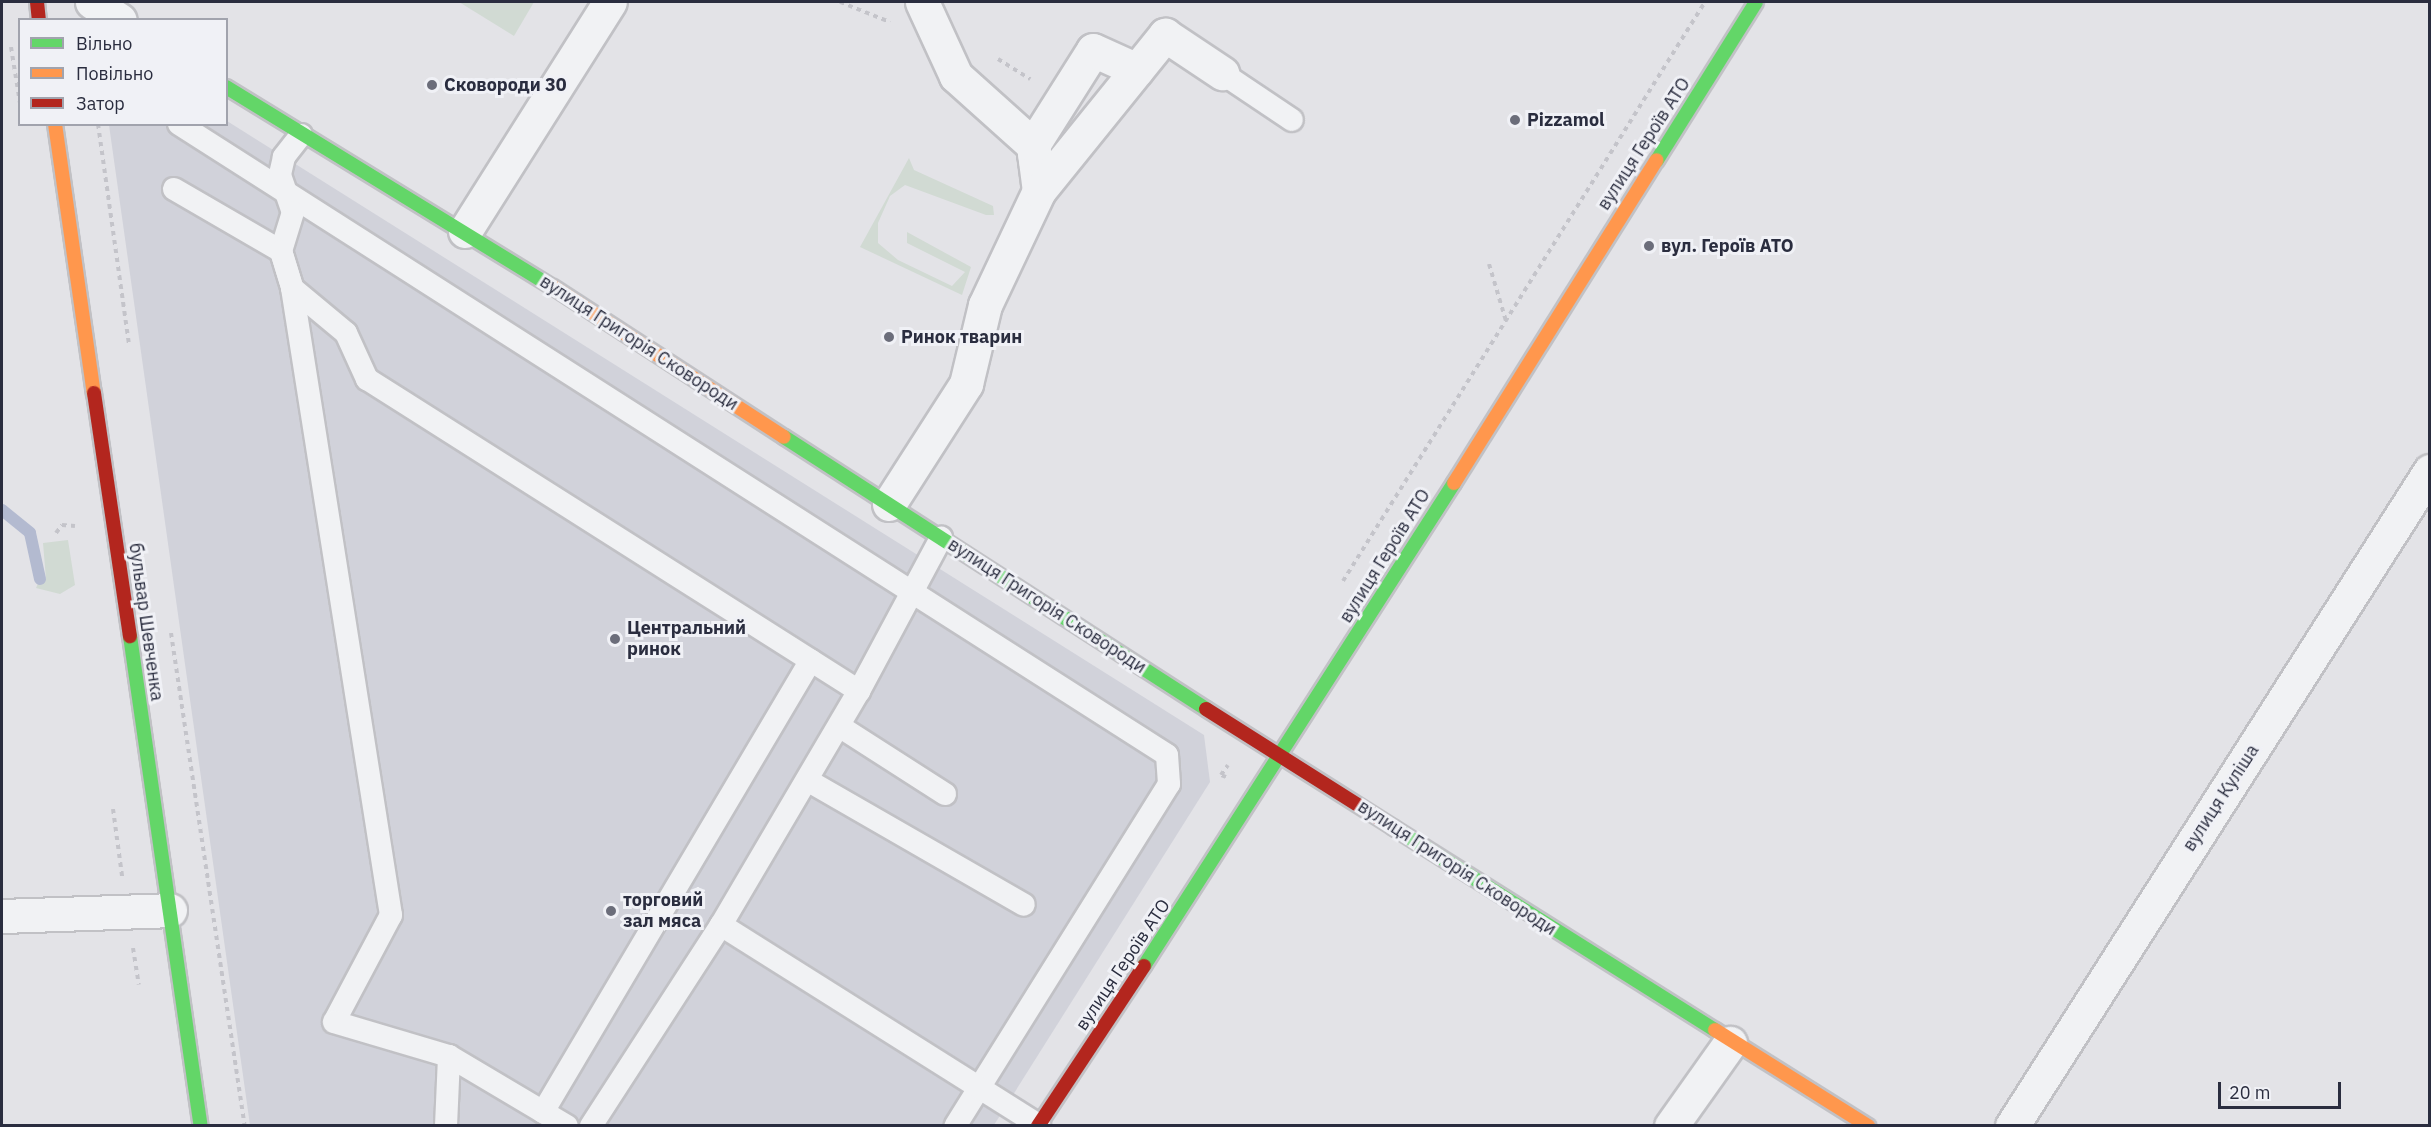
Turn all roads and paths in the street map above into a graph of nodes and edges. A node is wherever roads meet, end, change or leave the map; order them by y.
1 (37, 2) edge
2 (92, 2) edge
3 (610, 2) edge
4 (922, 2) edge
5 (1705, 2) edge
6 (1756, 2) edge
7 (39, 18) edge
8 (117, 18) edge
9 (10, 35) dead end
10 (988, 53) dead end
11 (1137, 70) junction
12 (1222, 73) joint
13 (1076, 75) junction
14 (228, 88) edge
15 (18, 89) edge
16 (1292, 120) dead end
17 (55, 126) edge
18 (98, 126) edge
19 (182, 126) edge
20 (301, 135) junction
21 (1033, 145) junction
22 (174, 189) dead end
23 (1040, 191) junction
24 (287, 195) junction
25 (465, 231) junction
26 (281, 251) junction
27 (1489, 264) dead end
28 (292, 288) junction
29 (1506, 321) junction
30 (130, 356) dead end
31 (2430, 471) edge
32 (889, 504) junction
33 (75, 526) dead end
34 (56, 533) dead end
35 (941, 538) junction
36 (1339, 589) dead end
37 (912, 592) junction
38 (169, 623) dead end
39 (811, 660) junction
40 (859, 691) junction
41 (839, 726) junction
42 (1248, 735) junction
43 (1281, 757) junction
44 (1221, 775) dead end
45 (807, 780) junction
46 (945, 794) dead end
47 (1024, 905) dead end
48 (170, 910) junction
49 (2, 916) edge
50 (721, 925) junction
51 (1730, 1043) junction
52 (449, 1056) junction
53 (979, 1087) junction
54 (543, 1112) junction
55 (201, 1125) edge
56 (245, 1125) edge
57 (446, 1125) edge
58 (567, 1125) edge
59 (591, 1125) edge
60 (955, 1125) edge
61 (1039, 1125) edge
62 (1671, 1125) edge
63 (1868, 1125) edge
64 (2012, 1125) edge

1 - 7 street
2 - 8 street
3 - 25 street
4 - 21 street
5 - 29 path
6 - 43 street, вулиця Героїв АТО
9 - 15 path
10 - 13 path
11 - 12 street
11 - 13 street
11 - 23 street
12 - 16 lane
13 - 21 street
14 - 20 street, вулиця Григорія Сковороди
17 - 48 street, бульвар Шевченка
18 - 30 path
19 - 24 lane
20 - 24 lane
20 - 25 street, вулиця Григорія Сковороди
21 - 23 street
22 - 26 lane
23 - 32 street
24 - 26 lane
24 - 37 lane
25 - 32 street, вулиця Григорія Сковороди
26 - 28 lane
27 - 29 path
28 - 39 lane
28 - 52 lane
29 - 36 path
31 - 64 street, вулиця Куліша
32 - 35 street, вулиця Григорія Сковороди
33 - 34 path
35 - 37 lane
35 - 42 street, вулиця Григорія Сковороди
37 - 40 lane
37 - 53 lane
38 - 56 path
39 - 40 lane
39 - 54 lane
40 - 41 lane
41 - 45 lane
41 - 46 lane
42 - 43 street, вулиця Григорія Сковороди
42 - 44 path
43 - 51 street, вулиця Григорія Сковороди
43 - 61 street, вулиця Героїв АТО
45 - 47 lane
45 - 50 lane
48 - 49 street
48 - 55 street, бульвар Шевченка
50 - 53 lane
50 - 59 lane
51 - 62 street
51 - 63 street, вулиця Григорія Сковороди
52 - 54 lane
52 - 57 lane
53 - 60 lane
53 - 61 lane
54 - 58 lane

